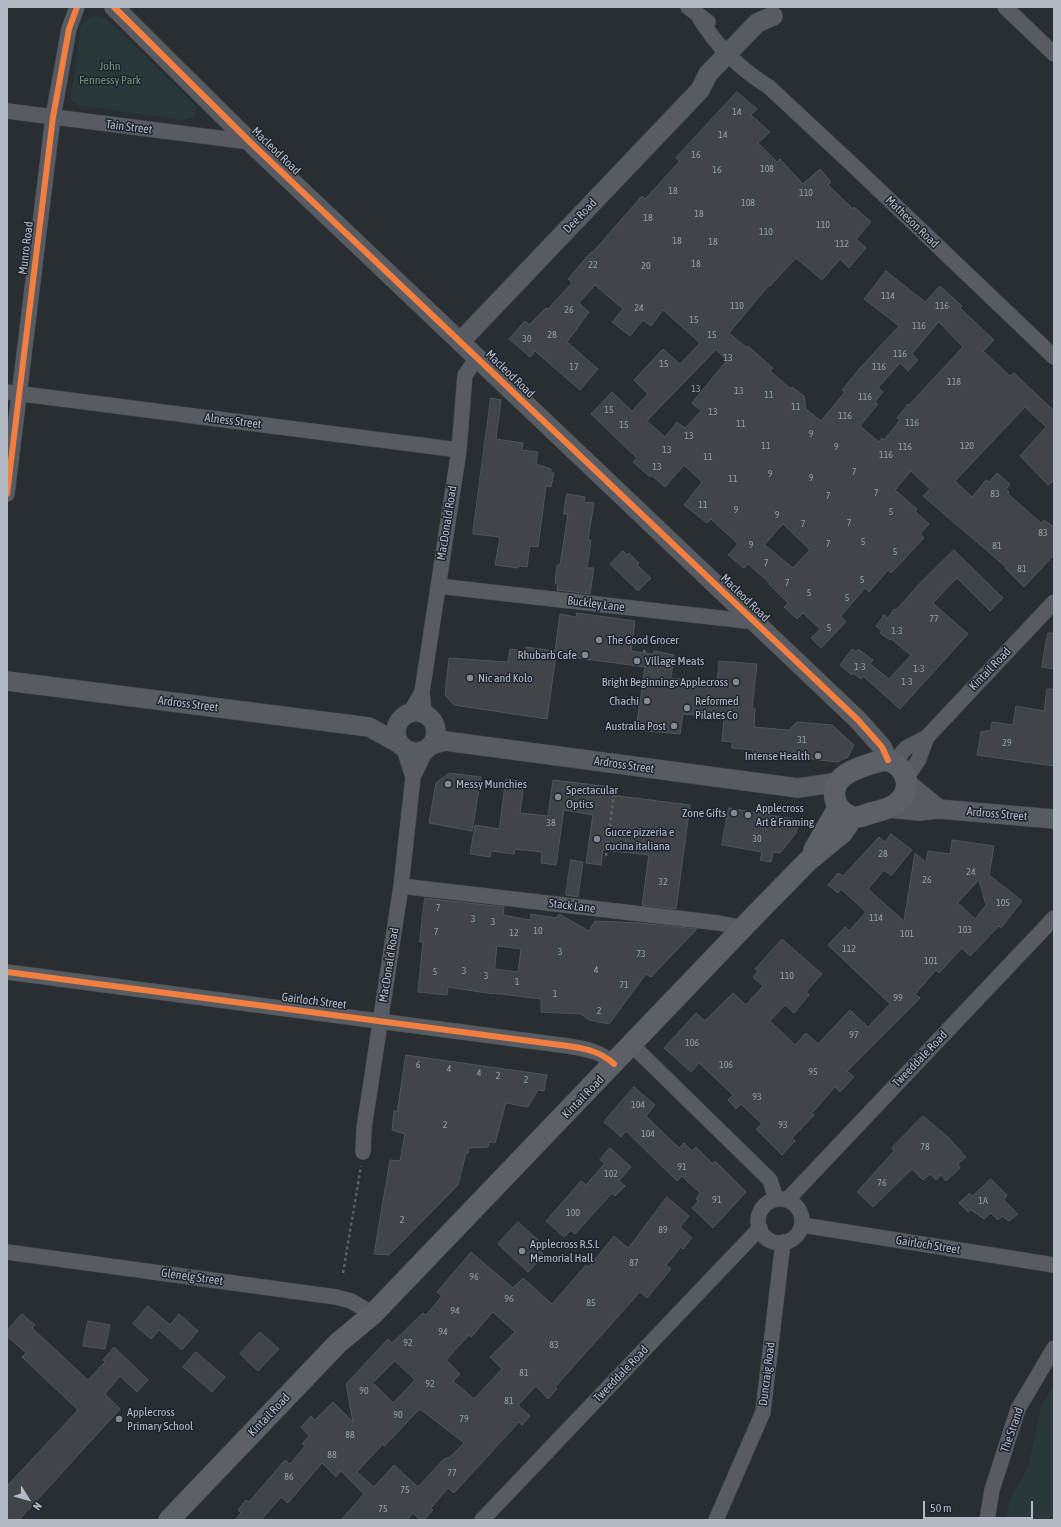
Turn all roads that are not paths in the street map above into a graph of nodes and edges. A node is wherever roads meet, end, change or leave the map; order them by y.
1 (77, 7) edge
2 (114, 7) edge
3 (688, 7) edge
4 (1005, 7) edge
5 (777, 12) edge
6 (735, 54) junction
7 (1054, 54) edge
8 (7, 111) edge
9 (53, 117) junction
10 (250, 142) junction
11 (460, 342) junction
12 (1054, 357) edge
13 (477, 358) junction
14 (13, 393) edge
15 (459, 450) junction
16 (7, 494) edge
17 (438, 586) junction
18 (1054, 602) edge
19 (755, 622) junction
20 (7, 681) edge
21 (413, 714) junction
22 (369, 727) junction
23 (435, 741) junction
24 (401, 746) junction
25 (893, 770) junction
26 (413, 777) junction
27 (839, 782) junction
28 (802, 786) junction
29 (889, 808) junction
30 (939, 809) junction
31 (842, 810) junction
32 (1054, 819) edge
33 (401, 886) junction
34 (1054, 918) edge
35 (743, 928) junction
36 (7, 972) edge
37 (380, 1021) junction
38 (632, 1045) junction
39 (614, 1064) junction
40 (363, 1152) road end
41 (781, 1200) junction
42 (802, 1224) junction
43 (760, 1228) junction
44 (783, 1242) junction
45 (7, 1252) edge
46 (1054, 1265) edge
47 (373, 1314) junction
48 (1054, 1348) edge
49 (169, 1520) edge
50 (186, 1520) edge
51 (482, 1520) edge
52 (716, 1520) edge
53 (987, 1520) edge

1 - 9 street, Munro Road
2 - 10 street, Macleod Road
3 - 6 street, Matheson Road
4 - 7 street
5 - 6 street, Dee Road
6 - 11 street, Dee Road
6 - 12 street, Matheson Road
8 - 9 street, Tain Street
9 - 10 street, Tain Street
9 - 14 street, Munro Road
10 - 11 street, Macleod Road
11 - 13 street, Macleod Road
13 - 15 street, MacDonald Road
13 - 19 street, Macleod Road
14 - 15 street, Alness Street
14 - 16 street, Munro Road
15 - 17 street, MacDonald Road
17 - 19 street, Buckley Lane
17 - 21 street, MacDonald Road
18 - 25 street, Kintail Road
19 - 25 street, Macleod Road
20 - 22 street, Ardross Street
21 - 22 street, Ardross Street
21 - 23 street
21 - 24 street
22 - 24 street, Ardross Street
23 - 24 street
23 - 26 street, MacDonald Road
23 - 28 street, Ardross Street
24 - 26 street, MacDonald Road
25 - 27 main road
25 - 29 main road
25 - 30 street
26 - 33 street, MacDonald Road
27 - 28 street, Ardross Street
27 - 31 main road
28 - 31 street, Ardross Street
29 - 30 street, Ardross Street
29 - 31 main road
30 - 32 street, Ardross Street
31 - 35 main road, Kintail Road
33 - 35 street, Stack Lane
33 - 37 street, MacDonald Road
34 - 41 street, Tweeddale Road
35 - 38 main road, Kintail Road
36 - 37 street, Gairloch Street
37 - 39 street, Gairloch Street
37 - 40 street, MacDonald Road
38 - 39 main road, Kintail Road
38 - 41 street
39 - 47 main road, Kintail Road
41 - 42 street
41 - 43 street
42 - 44 street
42 - 46 street, Gairloch Street
43 - 44 street
43 - 51 street, Tweeddale Road
44 - 52 street, Duncraig Road
45 - 47 street, Glenelg Street
47 - 49 main road, Kintail Road
47 - 50 main road, Kintail Road
48 - 53 street, The Strand

